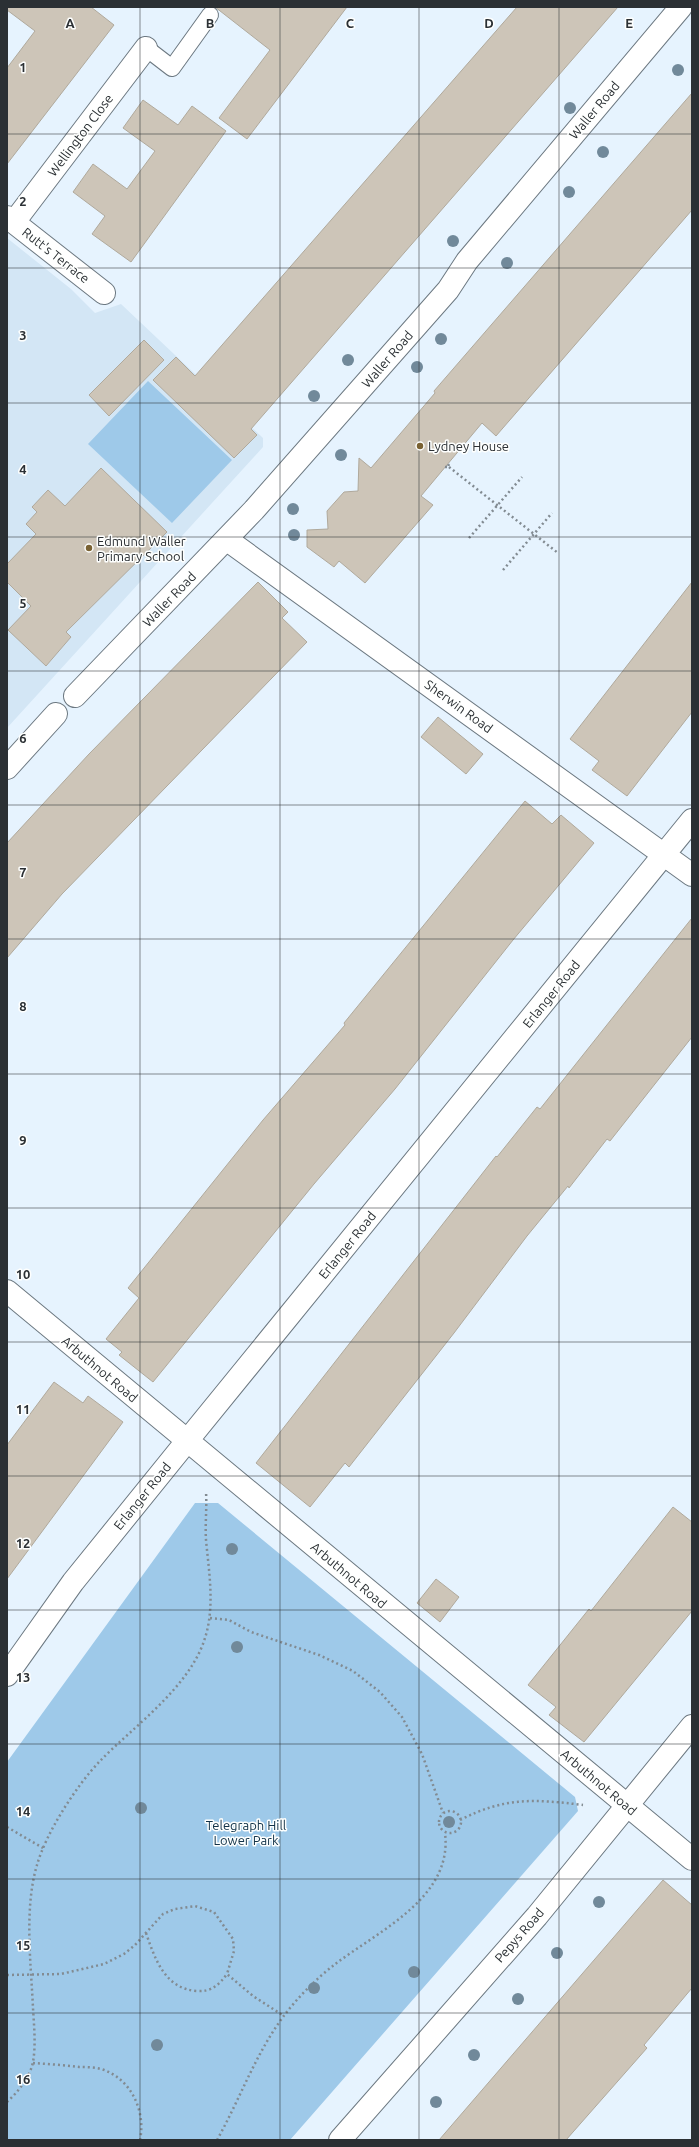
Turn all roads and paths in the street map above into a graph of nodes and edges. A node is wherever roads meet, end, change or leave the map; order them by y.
1 (680, 7) edge
2 (210, 15) dead end
3 (146, 48) joint
4 (11, 219) edge
5 (104, 293) dead end
6 (448, 463) dead end
7 (445, 467) dead end
8 (449, 467) junction
9 (522, 477) dead end
10 (498, 506) junction
11 (552, 513) dead end
12 (534, 534) junction
13 (469, 538) dead end
14 (226, 539) junction
15 (558, 553) dead end
16 (503, 570) dead end
17 (75, 696) joint
18 (56, 714) joint
19 (7, 768) edge
20 (692, 820) edge
21 (665, 855) junction
22 (692, 875) edge
23 (7, 1291) edge
24 (187, 1441) junction
25 (207, 1503) dead end
26 (210, 1618) junction
27 (7, 1675) edge
28 (692, 1726) edge
29 (576, 1804) dead end
30 (628, 1806) junction
31 (442, 1813) junction
32 (460, 1820) junction
33 (7, 1827) edge
34 (445, 1833) junction
35 (43, 1848) junction
36 (692, 1859) edge
37 (146, 1933) junction
38 (227, 1974) junction
39 (7, 1975) edge
40 (32, 1975) junction
41 (284, 2016) junction
42 (33, 2063) junction
43 (7, 2102) edge
44 (140, 2140) edge
45 (217, 2140) edge
46 (340, 2140) edge

1 - 14 street, Waller Road
2 - 3 lane
3 - 4 street, Wellington Close
4 - 5 street, Rutt's Terrace
6 - 8 path
7 - 8 path
8 - 10 path
9 - 10 path
10 - 12 path
10 - 13 path
11 - 12 path
12 - 15 path
12 - 16 path
14 - 17 street, Waller Road
14 - 21 street, Sherwin Road
17 - 18 lane
18 - 19 street
20 - 21 street, Erlanger Road
21 - 22 street, Sherwin Road
21 - 24 street, Erlanger Road
23 - 24 street, Arbuthnot Road
24 - 27 street, Erlanger Road
24 - 30 street, Arbuthnot Road
25 - 26 path
26 - 31 path
26 - 35 path
28 - 30 street, Pepys Road
29 - 32 path
30 - 36 street, Arbuthnot Road
30 - 46 street, Pepys Road
31 - 32 path
31 - 34 path
32 - 34 path
33 - 35 path
34 - 41 path
35 - 40 path
37 - 38 path
37 - 38 path
37 - 40 path
38 - 41 path
39 - 40 path
40 - 42 path
41 - 45 path
42 - 43 path
42 - 44 path

